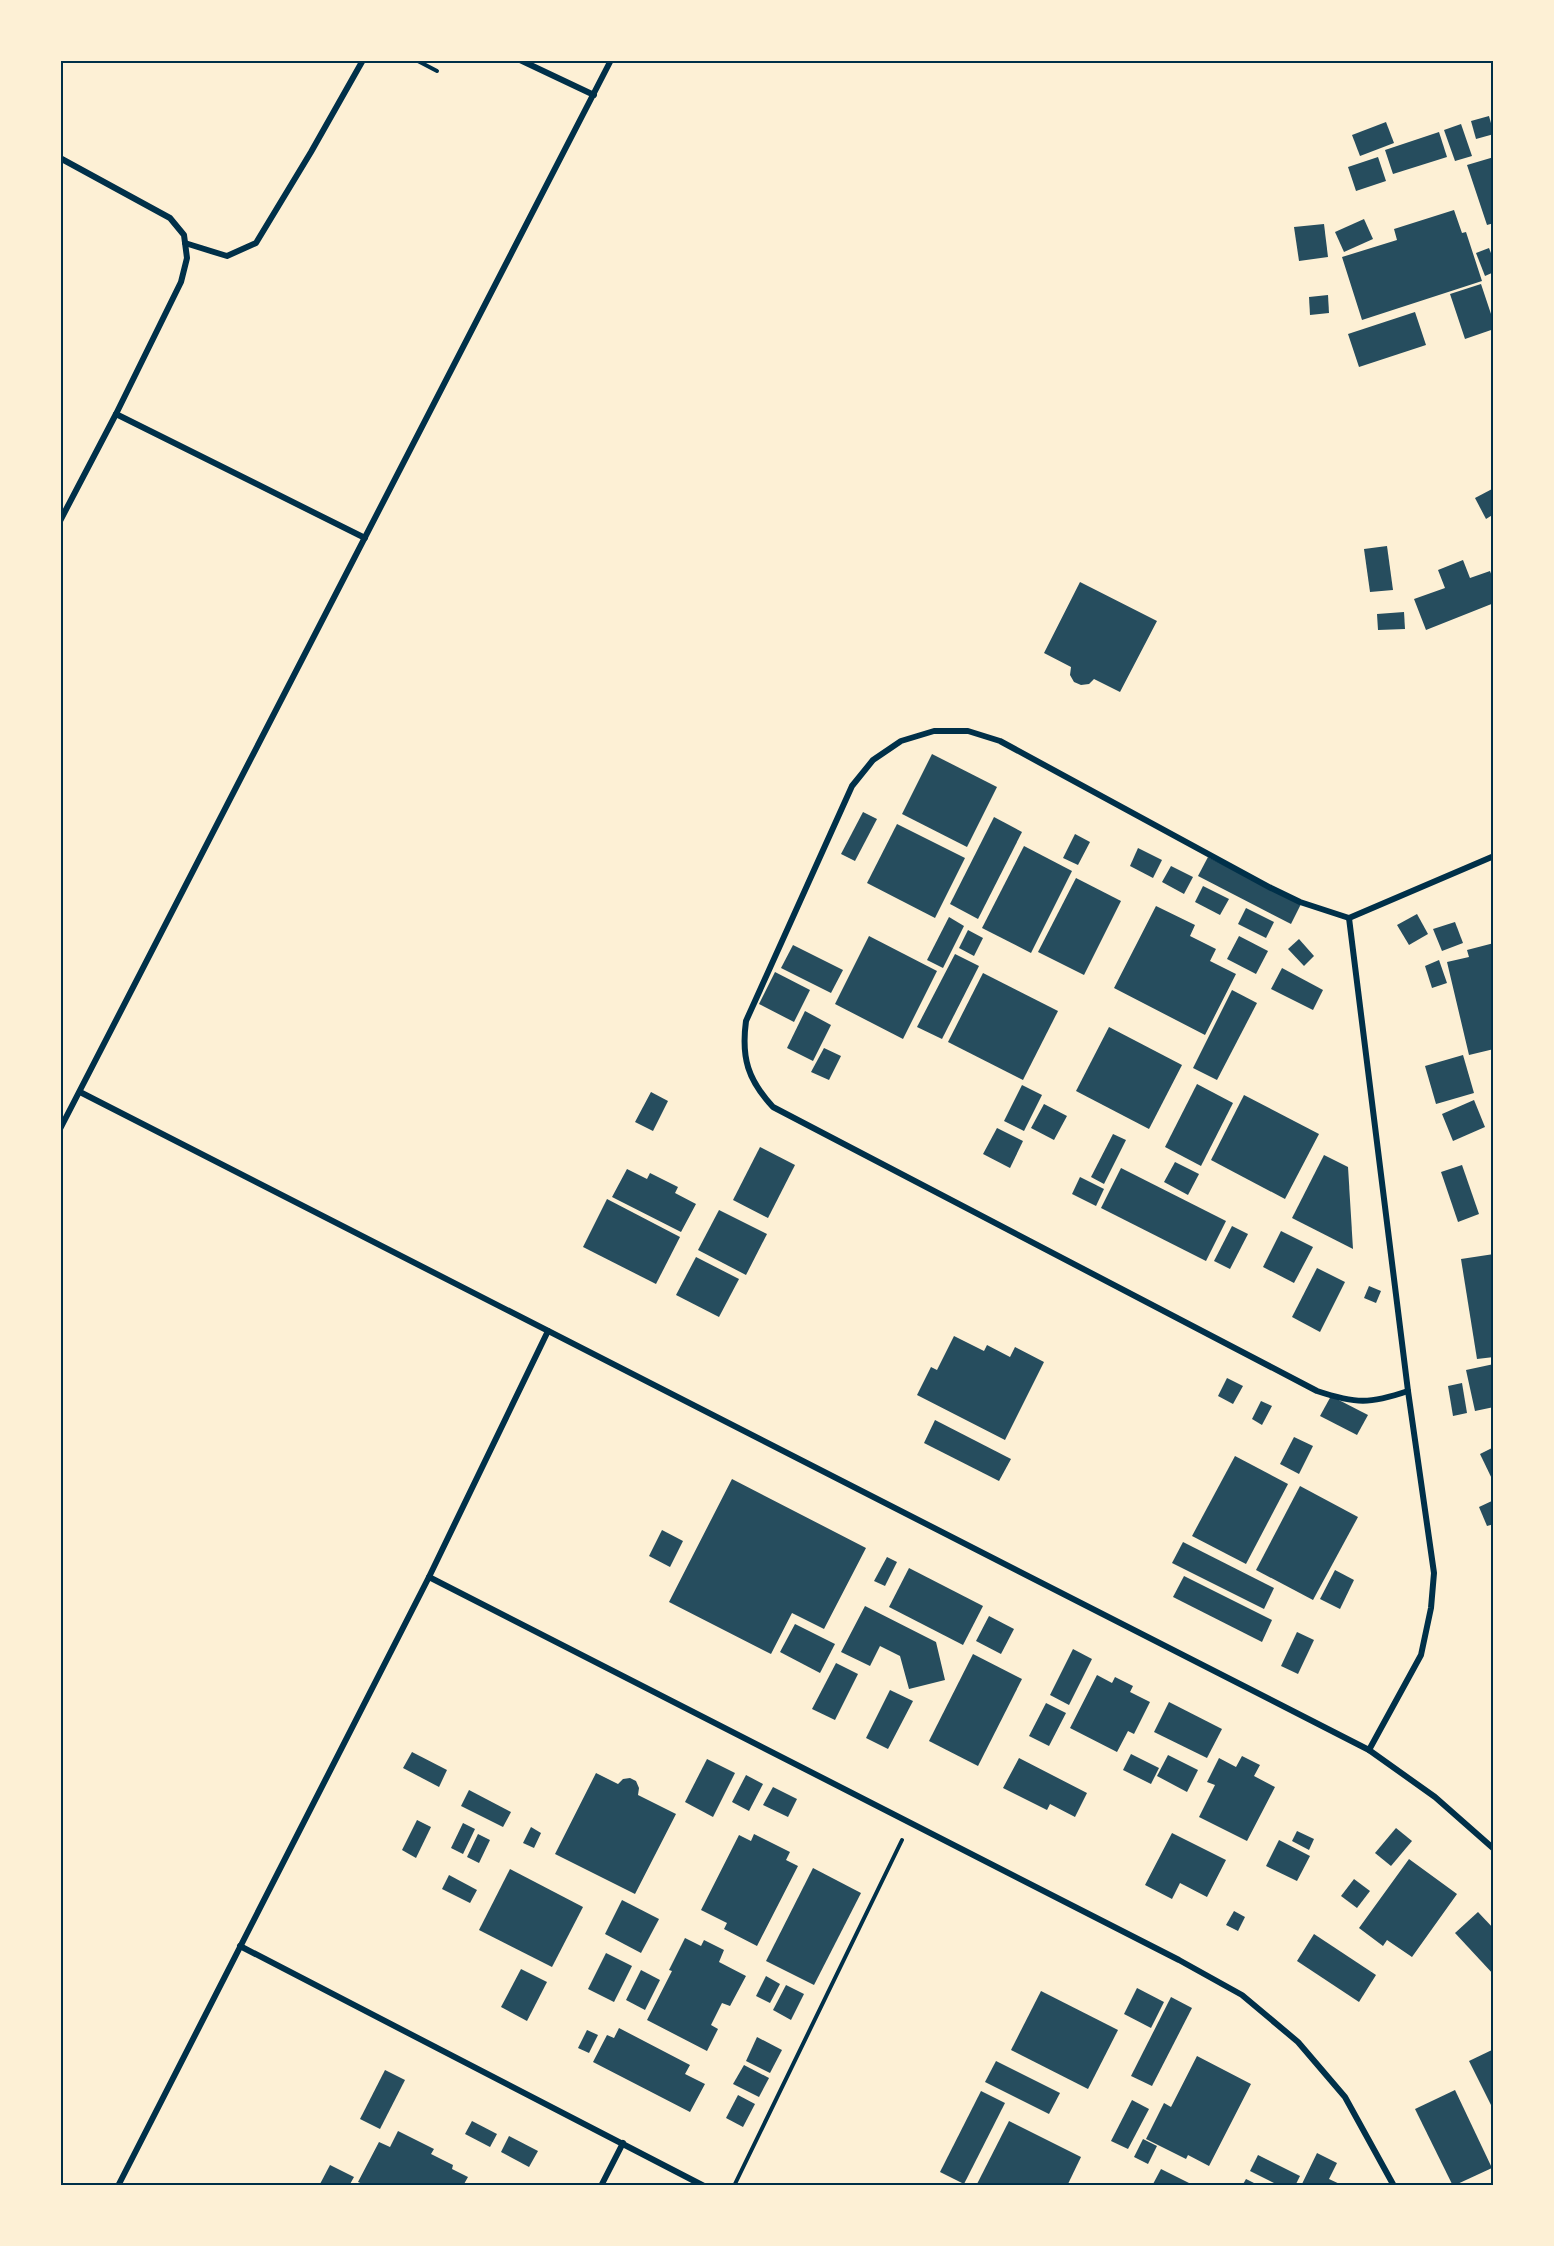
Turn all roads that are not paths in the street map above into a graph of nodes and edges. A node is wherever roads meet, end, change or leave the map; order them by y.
1 (363, 60) edge
2 (520, 60) edge
3 (611, 60) edge
4 (594, 95) junction
5 (60, 158) edge
6 (185, 243) junction
7 (116, 414) junction
8 (60, 521) edge
9 (365, 538) junction
10 (1494, 856) edge
11 (1349, 918) junction
12 (80, 1092) junction
13 (60, 1129) edge
14 (548, 1330) junction
15 (1408, 1391) junction
16 (429, 1577) junction
17 (1369, 1750) junction
18 (1494, 1850) edge
19 (240, 1946) junction
20 (623, 2143) junction
21 (118, 2186) edge
22 (601, 2186) edge
23 (704, 2186) edge
24 (1394, 2186) edge

1 - 6 street
2 - 4 street
3 - 4 street
4 - 9 street
5 - 6 street
6 - 7 street
7 - 8 street
7 - 9 street
9 - 12 street
10 - 11 street
11 - 15 street
11 - 15 street
12 - 13 street
12 - 14 street
14 - 16 street
14 - 17 street
15 - 17 street
16 - 19 street
16 - 24 street
17 - 18 street
19 - 20 street
19 - 21 street
20 - 22 street
20 - 23 street

